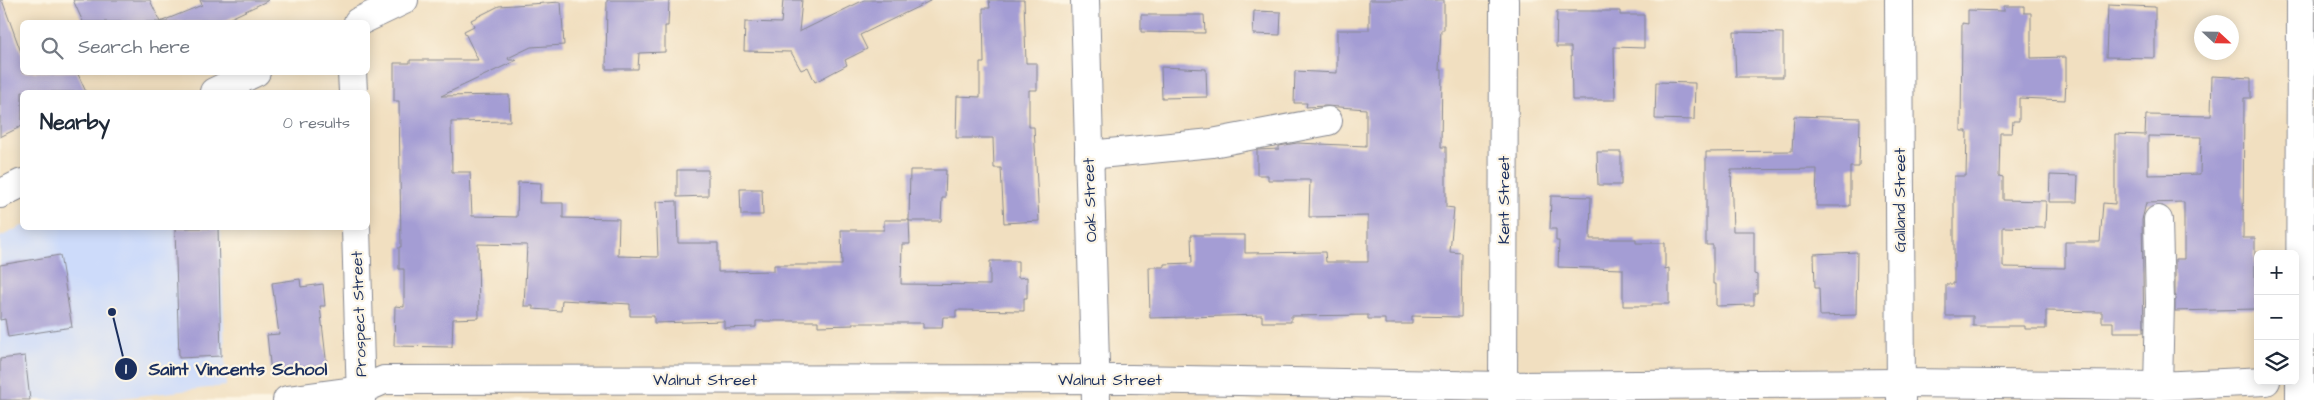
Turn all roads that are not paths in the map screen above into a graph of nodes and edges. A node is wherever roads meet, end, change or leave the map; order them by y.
1 (404, 0) edge
2 (1084, 0) edge
3 (1504, 0) edge
4 (1899, 0) edge
5 (2301, 0) edge
6 (360, 16) edge
7 (250, 75) edge
8 (352, 75) edge
9 (218, 90) edge
10 (353, 90) edge
11 (1328, 121) dead end
12 (1089, 155) junction
13 (20, 184) edge
14 (0, 194) edge
15 (2158, 220) dead end
16 (356, 230) edge
17 (2254, 382) edge
18 (2158, 386) junction
19 (2298, 387) edge
20 (1096, 390) edge
21 (1901, 391) edge
22 (1503, 393) edge
23 (361, 395) edge
24 (287, 400) edge

1 - 6 street
2 - 12 street, Oak Street
3 - 22 street, Kent Street
4 - 21 street, Galland Street
5 - 19 street
7 - 9 street
8 - 10 street
11 - 12 street
12 - 20 street, Oak Street
13 - 14 street
15 - 18 street
16 - 23 street, Prospect Street
17 - 18 street, Walnut Street
18 - 21 street, Walnut Street
20 - 22 street, Walnut Street
20 - 23 street, Walnut Street
21 - 22 street, Walnut Street
23 - 24 street, Walnut Street

